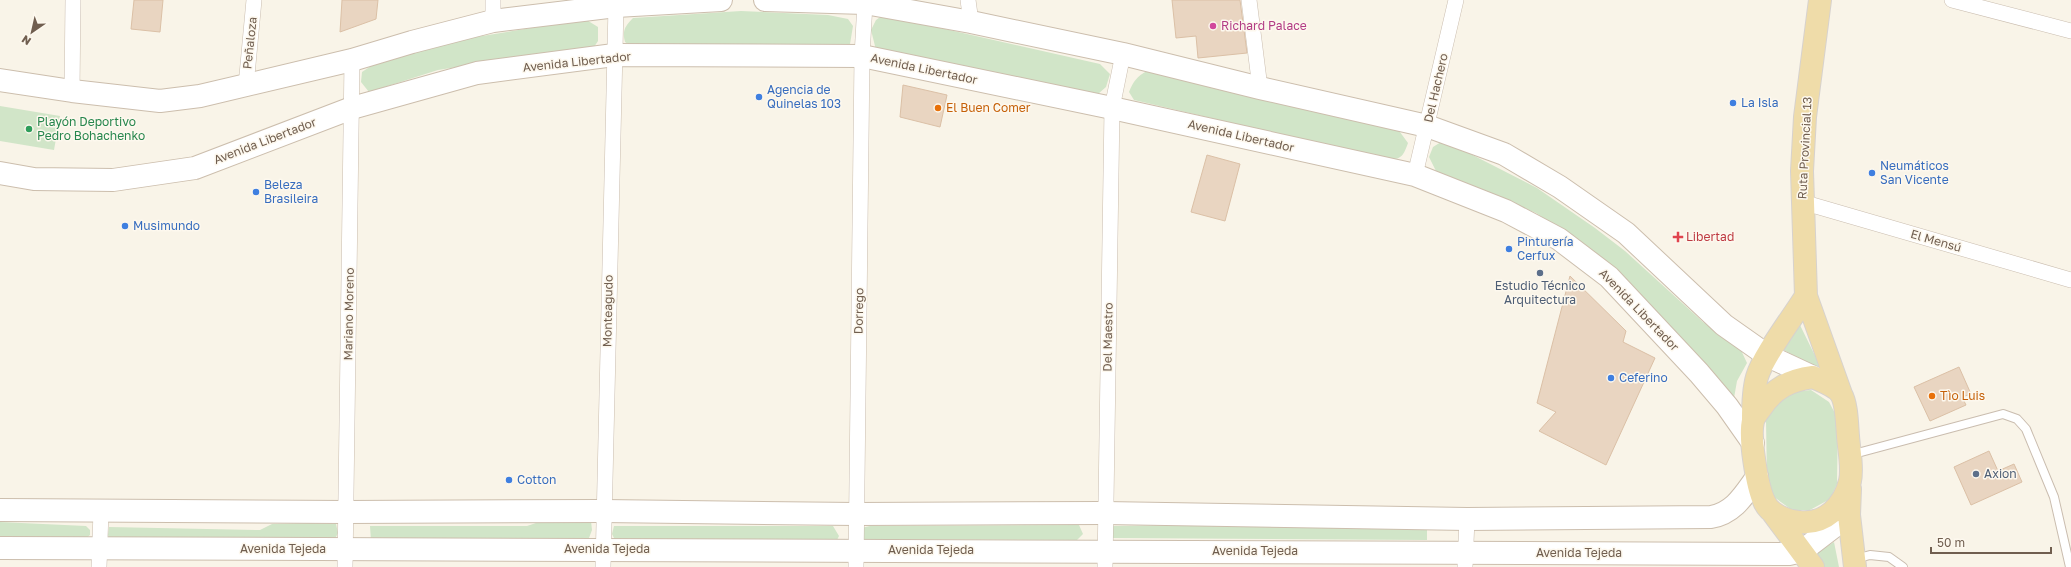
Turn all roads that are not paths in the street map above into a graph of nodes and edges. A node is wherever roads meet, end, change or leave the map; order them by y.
1 (73, 0) edge
2 (254, 0) edge
3 (721, 0) edge
4 (765, 0) edge
5 (968, 0) edge
6 (1249, 0) edge
7 (1456, 0) edge
8 (1820, 0) edge
9 (1952, 0) edge
10 (865, 3) junction
11 (616, 6) junction
12 (493, 10) edge
13 (971, 22) junction
14 (2071, 31) edge
15 (1123, 54) junction
16 (614, 55) junction
17 (862, 56) junction
18 (352, 60) junction
19 (0, 80) edge
20 (246, 86) junction
21 (1260, 88) junction
22 (72, 91) junction
23 (352, 108) junction
24 (1112, 108) junction
25 (1427, 126) junction
26 (0, 173) edge
27 (1415, 176) junction
28 (1802, 202) junction
29 (2071, 280) edge
30 (1806, 296) junction
31 (1768, 356) junction
32 (1813, 377) junction
33 (1841, 394) junction
34 (1753, 420) junction
35 (1753, 443) junction
36 (1849, 456) junction
37 (1757, 477) junction
38 (1850, 481) junction
39 (0, 510) edge
40 (603, 511) junction
41 (101, 512) junction
42 (346, 512) junction
43 (1772, 512) junction
44 (1105, 513) junction
45 (856, 514) junction
46 (1849, 515) junction
47 (1467, 519) junction
48 (0, 548) edge
49 (100, 558) edge
50 (345, 558) edge
51 (603, 558) edge
52 (856, 559) edge
53 (1105, 559) edge
54 (1313, 559) edge
55 (1807, 559) edge
56 (1466, 560) edge
57 (1854, 563) edge
58 (2069, 566) edge
59 (1903, 567) edge

1 - 22 street
2 - 20 street, Peñaloza
3 - 11 main road
4 - 10 main road
5 - 13 street
6 - 21 street
7 - 25 street, Del Hachero
8 - 28 main road, Ruta Provincial 13
9 - 14 street
10 - 13 main road
10 - 17 street, Dorrego
11 - 12 main road
11 - 16 street, Monteagudo
12 - 18 main road
13 - 15 main road
15 - 21 main road
15 - 24 street, Del Maestro
16 - 17 main road, Avenida Libertador
16 - 23 main road, Avenida Libertador
16 - 40 street, Monteagudo
17 - 24 main road, Avenida Libertador
17 - 45 street, Dorrego
18 - 20 main road
18 - 23 street, Mariano Moreno
19 - 22 main road
20 - 22 main road
21 - 25 main road
23 - 26 main road, Avenida Libertador
23 - 42 street, Mariano Moreno
24 - 27 main road, Avenida Libertador
24 - 44 street, Del Maestro
25 - 27 street, Del Hachero
25 - 31 main road
27 - 35 main road, Avenida Libertador
28 - 29 street, El Mensú
28 - 30 main road, Ruta Provincial 13
30 - 31 main road
30 - 33 main road, Ruta Provincial 13
31 - 32 main road
31 - 34 main road
32 - 33 main road
32 - 34 main road
33 - 36 main road
34 - 35 main road
35 - 37 main road
36 - 38 main road
36 - 58 lane
37 - 43 main road
37 - 47 main road
38 - 43 main road
38 - 46 main road
39 - 41 main road
40 - 42 main road
40 - 45 main road
40 - 51 street, Monteagudo
41 - 42 main road
41 - 49 street
42 - 50 street, Mariano Moreno
43 - 55 main road
44 - 45 main road
44 - 47 main road
44 - 53 street, Del Maestro
45 - 52 street, Dorrego
46 - 55 main road, Avenida Tejeda
46 - 57 main road
47 - 56 street
48 - 49 main road, Avenida Tejeda
49 - 50 main road, Avenida Tejeda
50 - 51 main road, Avenida Tejeda
51 - 52 main road, Avenida Tejeda
52 - 53 main road, Avenida Tejeda
53 - 54 main road, Avenida Tejeda
54 - 56 main road, Avenida Tejeda
55 - 56 main road, Avenida Tejeda
57 - 59 lane

